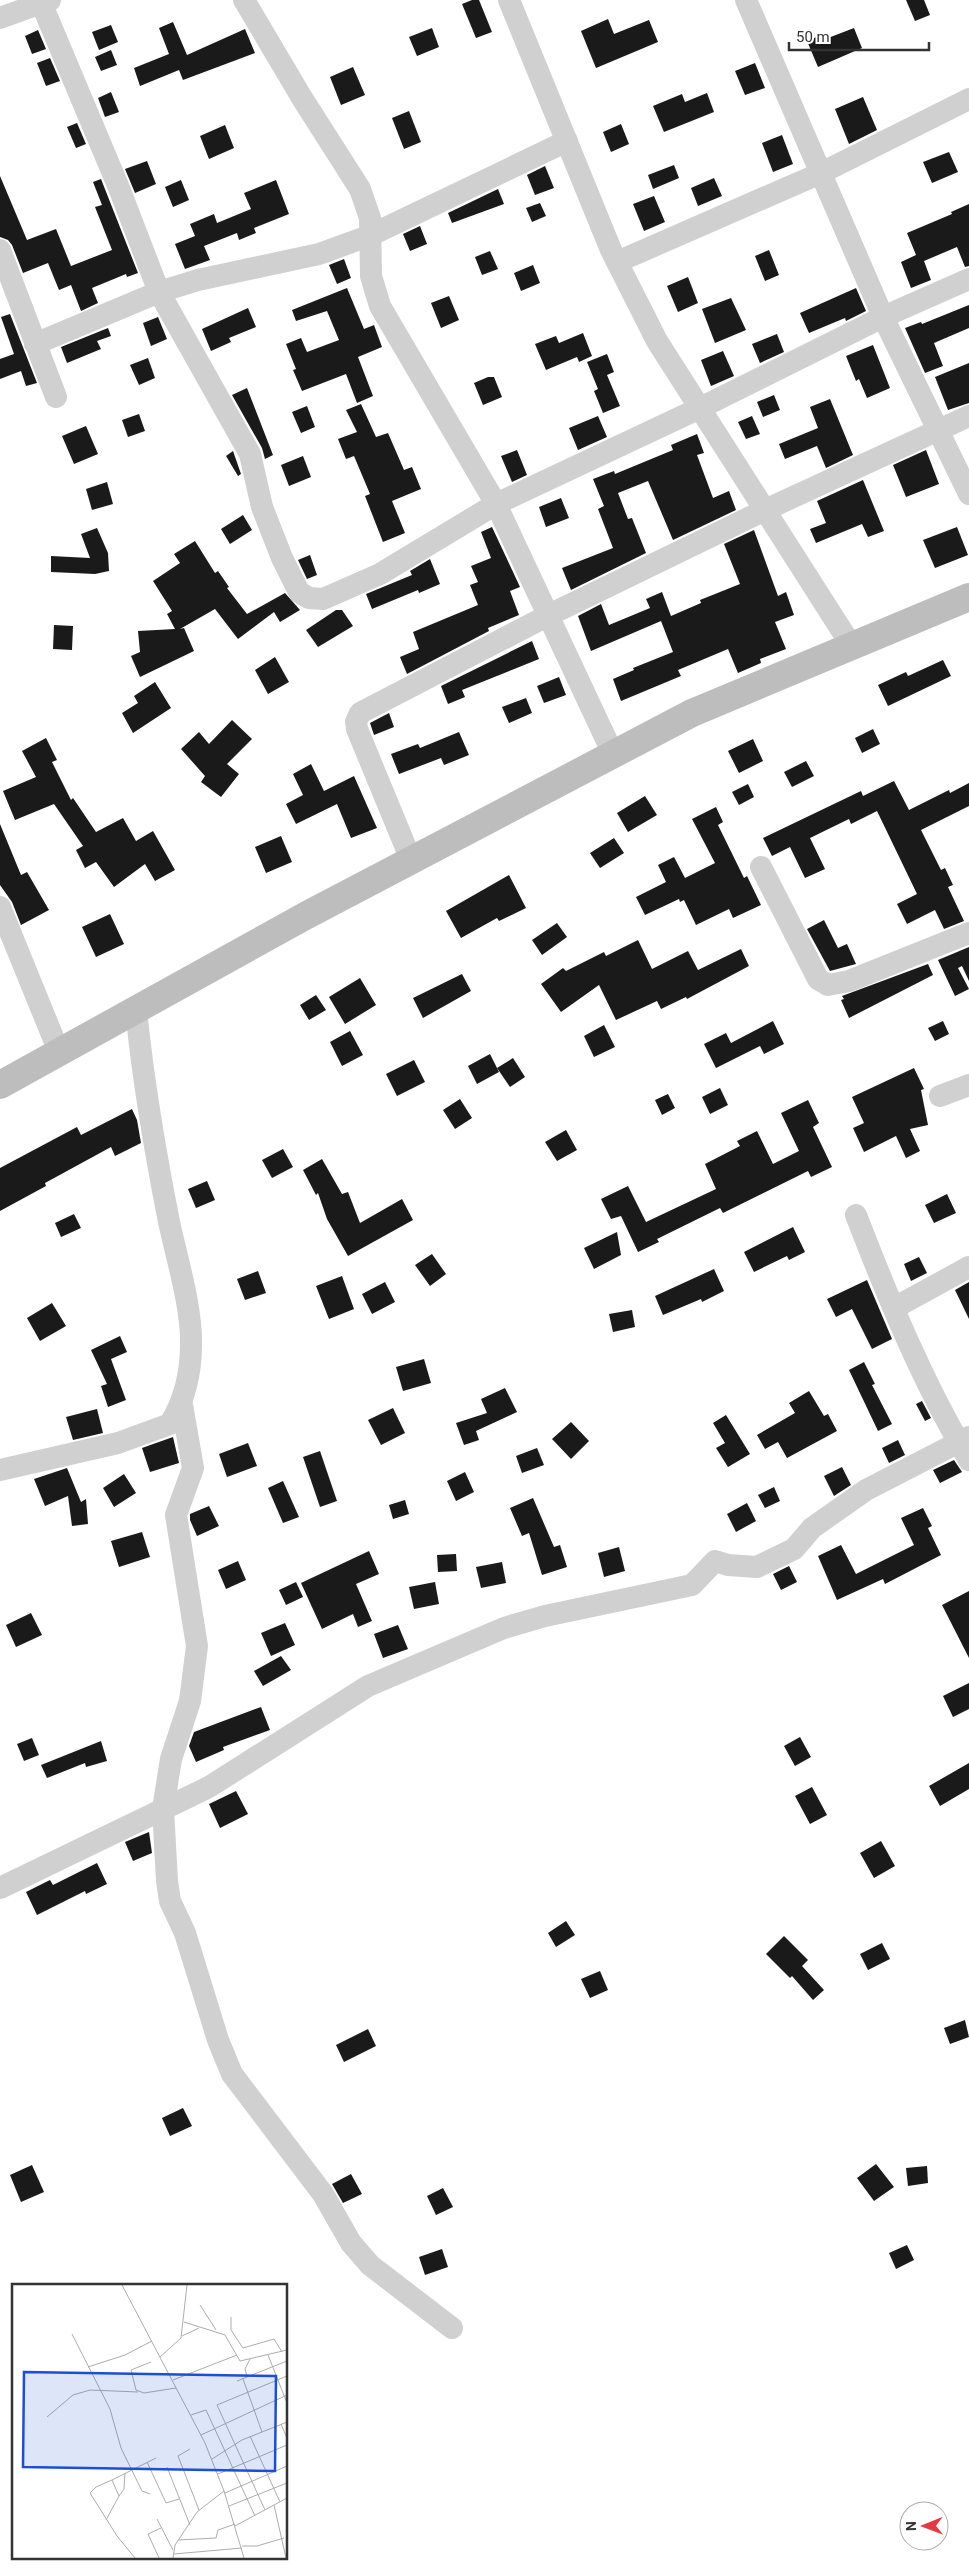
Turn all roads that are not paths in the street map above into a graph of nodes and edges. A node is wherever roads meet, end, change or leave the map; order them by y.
1 (244, 0) edge
2 (509, 0) edge
3 (746, 0) edge
4 (44, 1) edge
5 (0, 18) edge
6 (969, 99) edge
7 (567, 141) junction
8 (821, 173) junction
9 (371, 235) junction
10 (0, 250) edge
11 (617, 262) junction
12 (969, 279) edge
13 (159, 292) junction
14 (9, 300) edge
15 (883, 316) junction
16 (36, 344) junction
17 (56, 397) dead end
18 (700, 408) junction
19 (969, 416) edge
20 (938, 430) junction
21 (969, 494) edge
22 (496, 504) junction
23 (765, 510) junction
24 (969, 597) edge
25 (549, 615) junction
26 (851, 645) junction
27 (613, 754) junction
28 (411, 860) junction
29 (762, 867) dead end
30 (0, 908) edge
31 (969, 933) edge
32 (136, 1008) junction
33 (59, 1052) junction
34 (0, 1085) edge
35 (969, 1085) edge
36 (940, 1096) dead end
37 (856, 1215) dead end
38 (969, 1267) edge
39 (894, 1308) junction
40 (182, 1404) junction
41 (966, 1446) edge
42 (0, 1470) edge
43 (163, 1809) junction
44 (0, 1888) edge
45 (452, 2328) dead end

1 - 9 street
2 - 7 street
3 - 8 street
4 - 5 street
4 - 13 street
6 - 8 street
7 - 9 street
7 - 11 street
8 - 11 street
8 - 15 street
9 - 13 street
9 - 22 street
10 - 14 street
11 - 18 street
12 - 15 street
13 - 16 street
13 - 22 street
14 - 16 street
15 - 18 street
15 - 20 street
16 - 17 street
18 - 22 street
18 - 23 street
19 - 20 street
20 - 21 street
20 - 23 street
22 - 25 street
23 - 25 street
23 - 26 street
24 - 26 main road
25 - 27 street
25 - 28 street
26 - 27 main road
27 - 28 main road
28 - 32 main road
29 - 31 street
30 - 33 street
32 - 33 main road
32 - 40 street
33 - 34 main road
35 - 36 street
37 - 39 street
38 - 39 street
39 - 41 street
40 - 42 street
40 - 43 street
41 - 43 street
43 - 44 street
43 - 45 street

